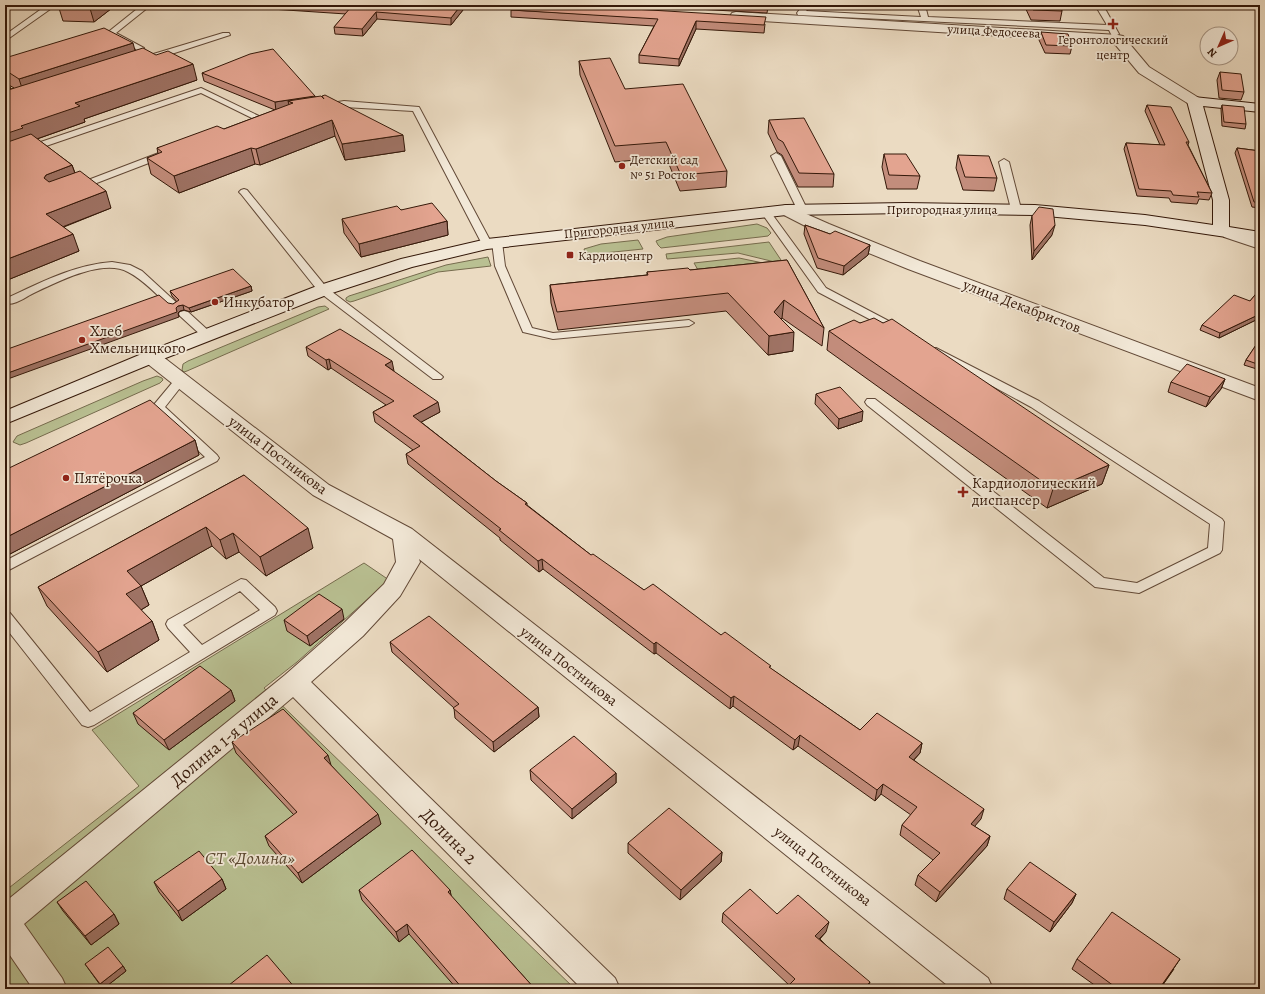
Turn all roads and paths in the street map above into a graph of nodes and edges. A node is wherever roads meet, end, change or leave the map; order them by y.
1 (52, 5) edge
2 (147, 5) edge
3 (796, 5) edge
4 (807, 5) edge
5 (921, 5) edge
6 (1099, 5) edge
7 (1257, 5) edge
8 (1260, 5) edge
9 (724, 15) edge
10 (924, 18) junction
11 (794, 19) junction
12 (1115, 33) junction
13 (226, 35) dead end
14 (5, 39) edge
15 (143, 60) junction
16 (128, 65) edge
17 (1194, 101) junction
18 (1260, 108) edge
19 (313, 110) edge
20 (245, 124) edge
21 (172, 151) edge
22 (776, 156) edge
23 (5, 157) edge
24 (1004, 162) dead end
25 (70, 190) edge
26 (244, 192) dead end
27 (1016, 209) junction
28 (794, 210) junction
29 (766, 212) junction
30 (1225, 232) junction
31 (1260, 237) edge
32 (492, 243) junction
33 (1260, 244) edge
34 (323, 290) junction
35 (9, 301) dead end
36 (174, 306) edge
37 (184, 314) edge
38 (689, 324) dead end
39 (207, 335) junction
40 (911, 338) edge
41 (925, 345) edge
42 (151, 357) junction
43 (438, 377) dead end
44 (181, 379) junction
45 (1260, 395) edge
46 (871, 402) dead end
47 (158, 407) junction
48 (144, 414) edge
49 (5, 418) edge
50 (404, 535) junction
51 (5, 567) edge
52 (5, 617) edge
53 (200, 653) junction
54 (294, 682) junction
55 (5, 921) edge
56 (51, 989) edge
57 (604, 989) edge
58 (977, 989) edge

1 - 14 lane
2 - 15 lane
3 - 11 street
4 - 10 lane
5 - 10 lane
6 - 12 lane
7 - 8 lane
9 - 11 street, улица Федосеева
10 - 12 lane
11 - 12 street, улица Федосеева
12 - 17 street
13 - 15 lane
15 - 16 lane
17 - 18 street
17 - 30 street
19 - 32 lane
20 - 23 lane
21 - 25 lane
22 - 28 lane
24 - 27 lane
26 - 34 lane
27 - 28 street, Пригородная улица
27 - 30 street, Пригородная улица
28 - 29 street, Пригородная улица
28 - 45 street, улица Декабристов
29 - 32 street, Пригородная улица
29 - 40 lane
30 - 31 street
30 - 33 street, Пригородная улица
32 - 34 street, Пригородная улица
32 - 38 lane
34 - 39 street, Пригородная улица
34 - 43 lane
35 - 36 lane
37 - 39 lane
39 - 42 street, Пригородная улица
41 - 46 lane
42 - 44 street, улица Постникова
42 - 49 street, Пригородная улица
44 - 47 lane
44 - 50 street, улица Постникова
47 - 48 lane
47 - 51 lane
50 - 54 street, Долина 1-я улица
50 - 58 street, улица Постникова
52 - 53 lane
53 - 53 lane
54 - 55 street, Долина 1-я улица
54 - 57 street, Долина 2
55 - 56 street, Долина 1-я улица

